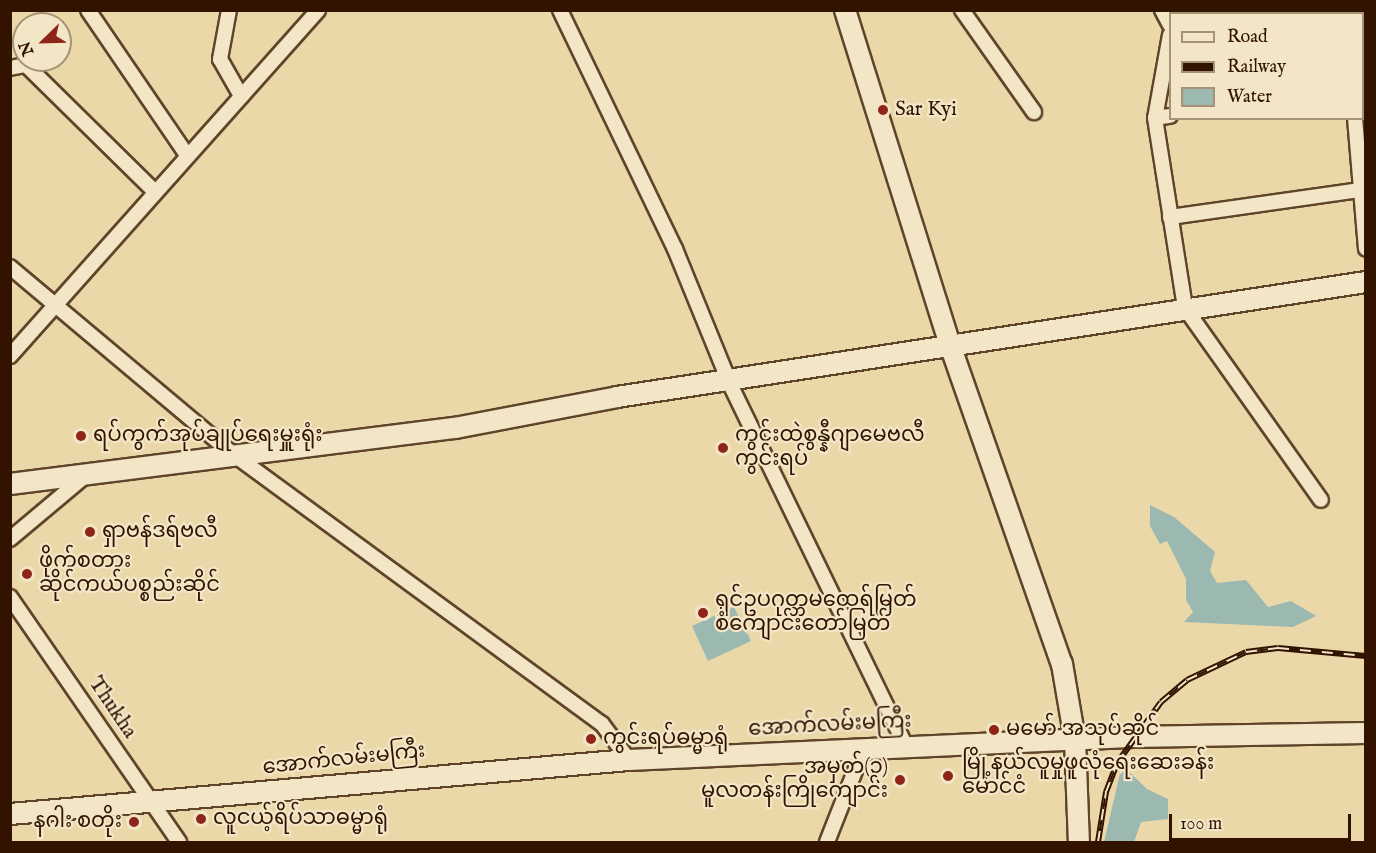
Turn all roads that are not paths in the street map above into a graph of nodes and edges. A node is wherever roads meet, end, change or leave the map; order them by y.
1 (88, 10) edge
2 (229, 10) edge
3 (318, 10) edge
4 (560, 10) edge
5 (846, 10) edge
6 (962, 10) edge
7 (1169, 50) edge
8 (1168, 65) edge
9 (10, 68) edge
10 (241, 96) junction
11 (1034, 112) dead end
12 (1169, 116) edge
13 (1155, 118) junction
14 (1355, 120) edge
15 (187, 155) junction
16 (1363, 189) edge
17 (154, 191) junction
18 (1170, 217) junction
19 (1365, 249) edge
20 (10, 267) edge
21 (1365, 282) edge
22 (54, 304) junction
23 (1185, 308) junction
24 (950, 345) junction
25 (10, 356) edge
26 (730, 384) junction
27 (233, 454) junction
28 (84, 476) junction
29 (10, 484) edge
30 (1321, 500) dead end
31 (10, 539) edge
32 (10, 597) edge
33 (1365, 733) edge
34 (1075, 740) junction
35 (906, 746) junction
36 (864, 748) junction
37 (629, 760) junction
38 (151, 803) junction
39 (10, 814) edge
40 (180, 843) edge
41 (827, 843) edge
42 (1079, 843) edge

1 - 15 street
2 - 10 street
3 - 10 street
4 - 26 street
5 - 24 main road
6 - 11 street
7 - 8 street
8 - 13 street
9 - 17 street
10 - 15 street
12 - 13 street
13 - 18 street
14 - 16 street
15 - 17 street
16 - 18 street
16 - 19 street
17 - 22 street
18 - 23 street
20 - 22 street
21 - 23 main road
22 - 25 street
22 - 27 street
23 - 24 main road
23 - 30 street
24 - 26 main road
24 - 34 main road
26 - 27 main road
26 - 35 street
27 - 28 main road
27 - 37 street
28 - 29 main road
28 - 31 street
32 - 38 street, Thukha
33 - 34 main road, အောက်လမ်းမကြီး
34 - 35 main road, အောက်လမ်းမကြီး
34 - 42 main road
35 - 36 main road, အောက်လမ်းမကြီး
36 - 37 main road, အောက်လမ်းမကြီး
36 - 41 street
37 - 38 main road, အောက်လမ်းမကြီး
38 - 39 main road, အောက်လမ်းမကြီး
38 - 40 street, Thukha

